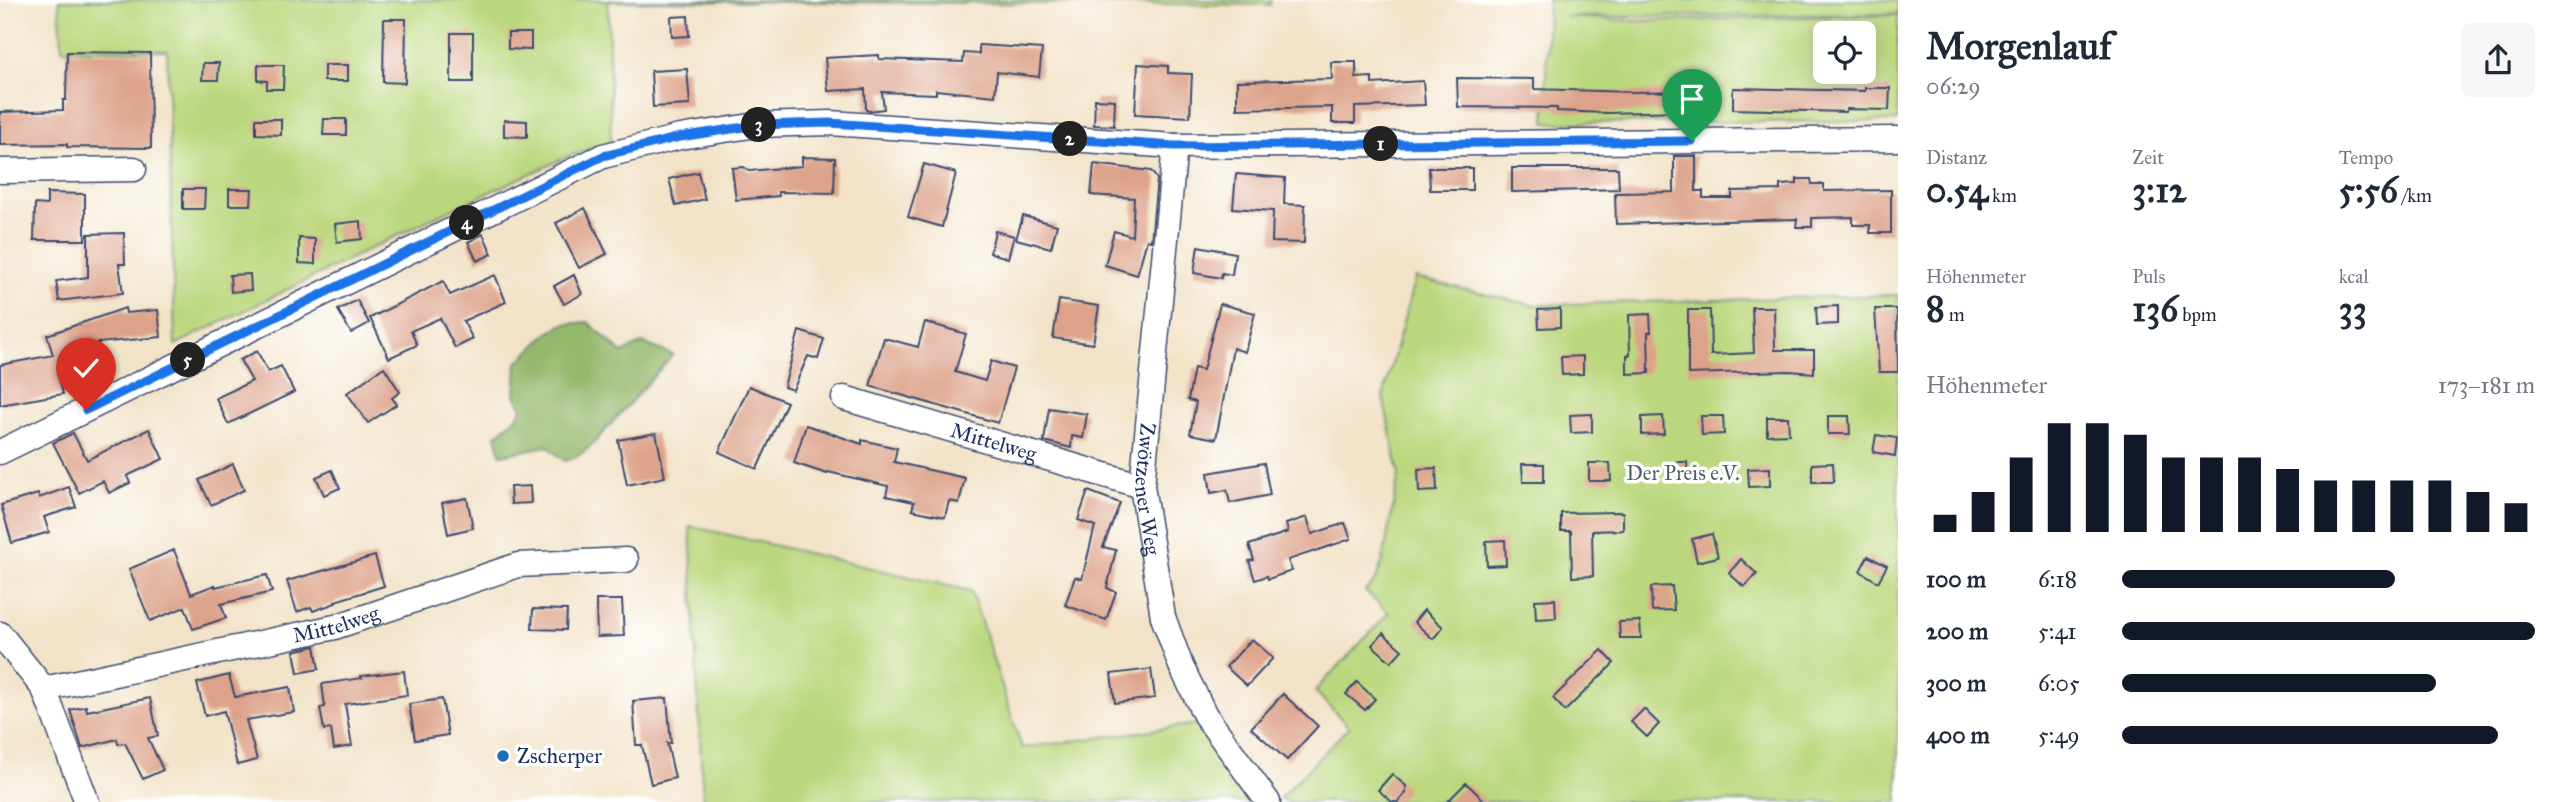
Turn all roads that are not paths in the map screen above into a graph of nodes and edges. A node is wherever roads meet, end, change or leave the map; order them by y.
1 (1898, 139) edge
2 (1175, 146) junction
3 (134, 169) dead end
4 (0, 171) edge
5 (844, 398) dead end
6 (0, 453) edge
7 (1142, 486) junction
8 (626, 560) dead end
9 (0, 634) edge
10 (44, 689) junction
11 (87, 802) edge
12 (1268, 802) edge

1 - 2 street
2 - 6 street
2 - 7 street, Zwötzener Weg
3 - 4 street
5 - 7 street, Mittelweg
7 - 12 street, Zwötzener Weg
8 - 10 street, Mittelweg
9 - 10 street
10 - 11 street

